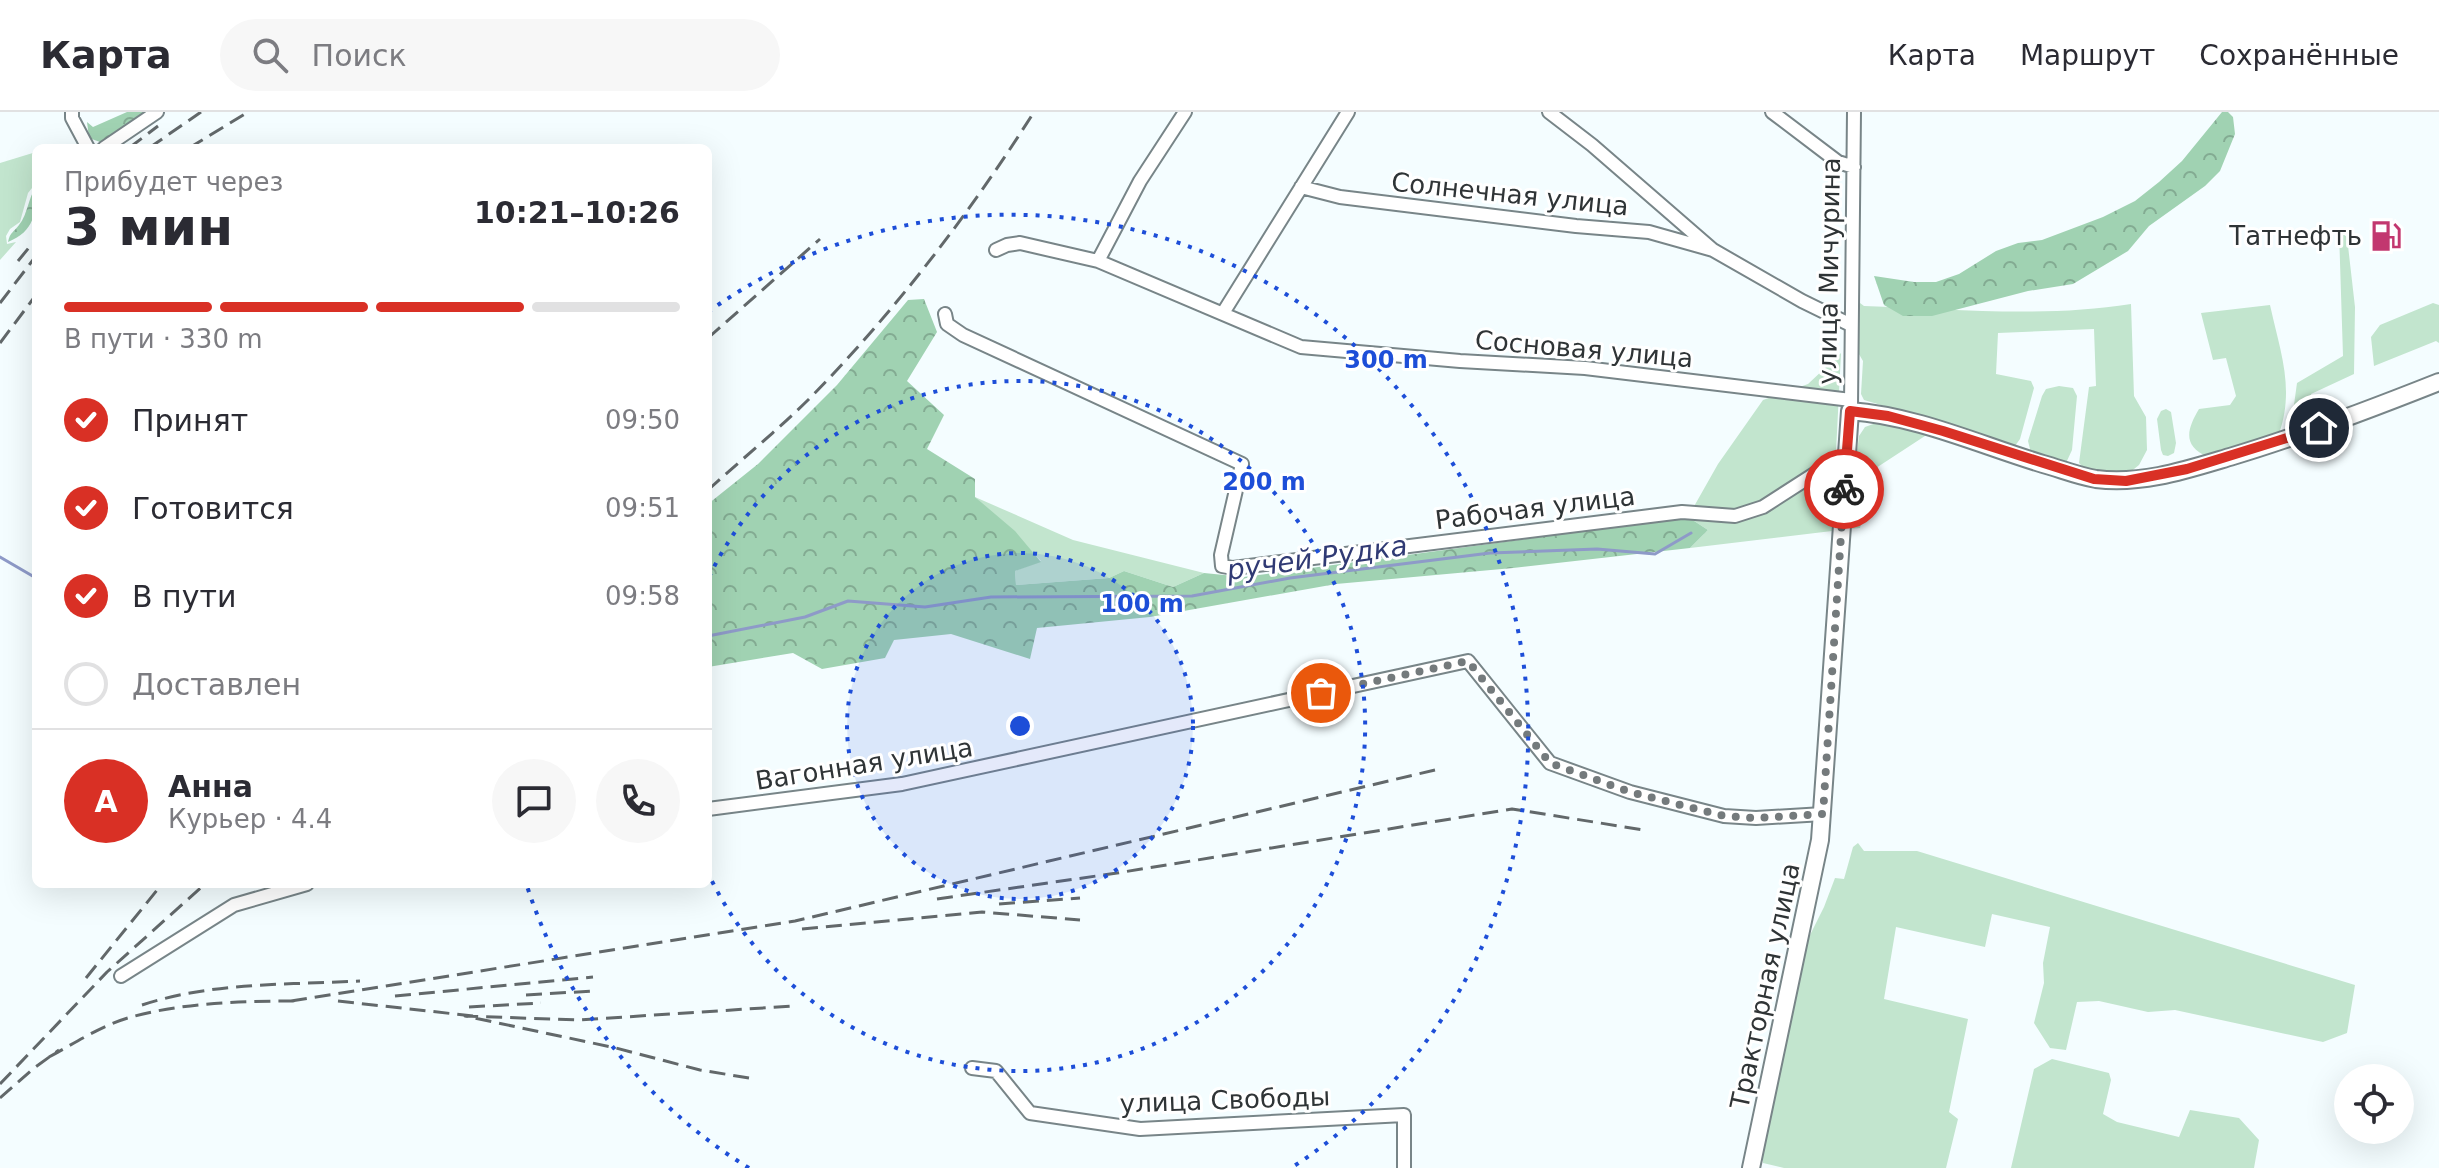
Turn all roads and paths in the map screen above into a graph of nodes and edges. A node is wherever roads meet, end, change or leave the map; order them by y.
1 (72, 112) edge
2 (157, 112) edge
3 (1185, 112) edge
4 (1348, 112) edge
5 (1549, 112) edge
6 (1772, 112) edge
7 (1854, 112) edge
8 (86, 144) edge
9 (110, 144) edge
10 (1854, 167) junction
11 (1301, 187) junction
12 (996, 250) dead end
13 (1713, 250) junction
14 (1098, 261) junction
15 (1223, 313) junction
16 (945, 314) dead end
17 (1851, 325) junction
18 (2439, 382) edge
19 (1851, 406) junction
20 (1847, 453) junction
21 (712, 808) edge
22 (1823, 814) junction
23 (293, 888) edge
24 (121, 976) dead end
25 (972, 1068) dead end
26 (1404, 1168) edge
27 (1751, 1168) edge

1 - 8 street
2 - 9 street
3 - 14 street
4 - 11 street
5 - 13 street
6 - 10 street
7 - 10 street, улица Мичурина
10 - 17 street, улица Мичурина
11 - 13 street, Солнечная улица
11 - 15 street
12 - 14 street, Сосновая улица
13 - 17 street
14 - 15 street, Сосновая улица
15 - 19 street, Сосновая улица
16 - 20 street, Рабочая улица
17 - 19 street, улица Мичурина
18 - 19 main road
19 - 20 main road, улица Мичурина
20 - 22 main road, улица Мичурина
21 - 22 street, Вагонная улица
22 - 27 main road, Тракторная улица
23 - 24 street
25 - 26 street, улица Свободы

